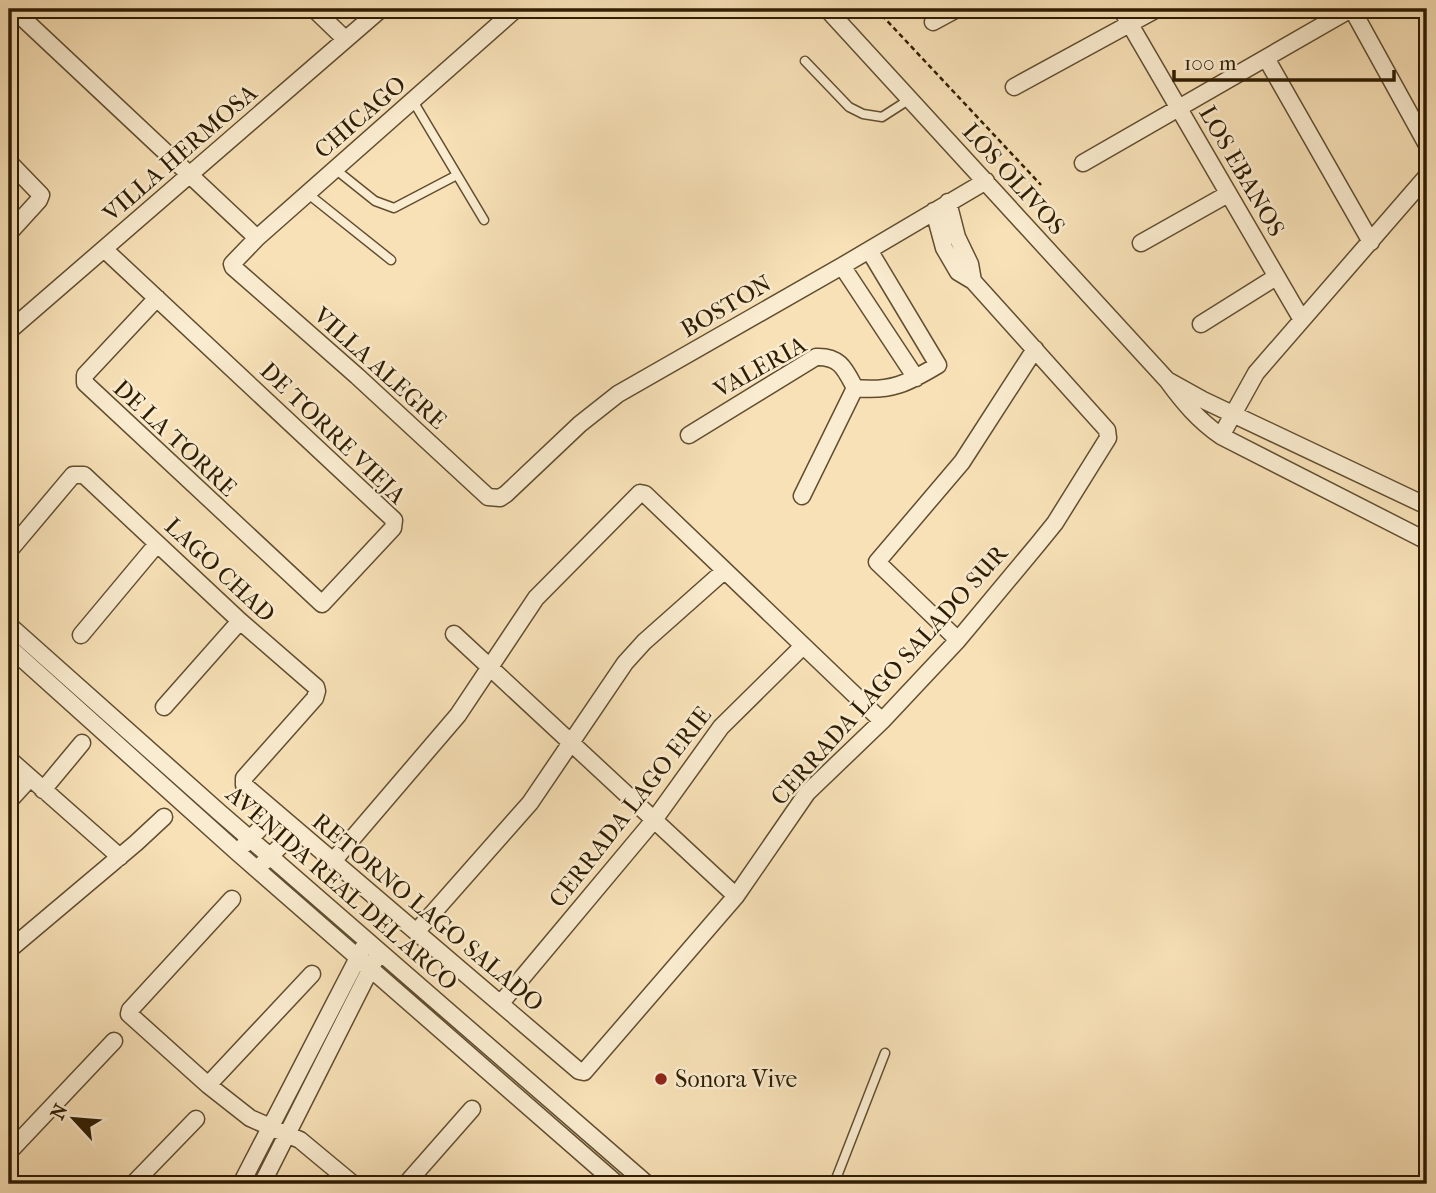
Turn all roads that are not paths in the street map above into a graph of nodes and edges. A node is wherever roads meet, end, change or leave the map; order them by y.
1 (314, 9) edge
2 (381, 9) edge
3 (516, 9) edge
4 (827, 9) edge
5 (957, 9) edge
6 (1121, 9) edge
7 (1157, 9) edge
8 (1352, 9) edge
9 (17, 10) edge
10 (933, 22) dead end
11 (1130, 24) junction
12 (345, 38) junction
13 (1266, 58) junction
14 (805, 61) dead end
15 (1014, 88) dead end
16 (910, 99) junction
17 (413, 102) junction
18 (1178, 107) junction
19 (1427, 145) edge
20 (9, 162) edge
21 (1083, 163) dead end
22 (335, 169) junction
23 (191, 174) junction
24 (457, 175) junction
25 (1427, 176) edge
26 (986, 181) junction
27 (307, 193) junction
28 (1228, 194) junction
29 (948, 202) junction
30 (934, 211) junction
31 (484, 220) dead end
32 (9, 233) edge
33 (257, 238) junction
34 (1371, 242) junction
35 (1141, 243) dead end
36 (104, 249) junction
37 (869, 250) junction
38 (234, 259) joint
39 (391, 260) dead end
40 (842, 266) junction
41 (1276, 277) junction
42 (973, 281) junction
43 (157, 298) junction
44 (1301, 320) junction
45 (12, 322) edge
46 (1201, 324) dead end
47 (1035, 349) junction
48 (916, 378) junction
49 (1167, 380) junction
50 (855, 388) junction
51 (1234, 413) junction
52 (688, 435) dead end
53 (1221, 436) junction
54 (506, 494) joint
55 (802, 496) dead end
56 (1427, 506) edge
57 (1427, 541) edge
58 (157, 544) junction
59 (9, 551) edge
60 (724, 571) junction
61 (318, 603) joint
62 (240, 621) junction
63 (9, 625) edge
64 (454, 634) dead end
65 (81, 635) dead end
66 (958, 640) junction
67 (803, 646) junction
68 (9, 647) edge
69 (30, 655) junction
70 (491, 668) junction
71 (164, 707) dead end
72 (882, 721) junction
73 (82, 743) dead end
74 (572, 744) junction
75 (9, 759) edge
76 (30, 778) junction
77 (244, 785) joint
78 (43, 790) junction
79 (9, 801) edge
80 (276, 812) junction
81 (164, 817) dead end
82 (654, 820) junction
83 (297, 830) junction
84 (251, 838) junction
85 (237, 852) junction
86 (271, 856) junction
87 (120, 857) junction
88 (334, 860) junction
89 (257, 869) junction
90 (737, 896) junction
91 (232, 898) dead end
92 (417, 931) junction
93 (367, 940) junction
94 (9, 950) edge
95 (380, 950) junction
96 (359, 957) junction
97 (372, 968) junction
98 (312, 974) dead end
99 (501, 1003) junction
100 (114, 1041) dead end
101 (885, 1053) dead end
102 (584, 1072) joint
103 (208, 1085) junction
104 (472, 1109) dead end
105 (196, 1119) dead end
106 (271, 1128) junction
107 (288, 1134) junction
108 (9, 1152) edge
109 (133, 1184) edge
110 (241, 1184) edge
111 (262, 1184) edge
112 (353, 1184) edge
113 (406, 1184) edge
114 (617, 1184) edge
115 (647, 1184) edge
116 (834, 1184) edge

1 - 12 street
2 - 12 street, VILLA HERMOSA
3 - 17 street, CHICAGO
4 - 16 street, LOS OLIVOS
5 - 10 street
6 - 11 street, LOS EBANOS
7 - 11 street
8 - 13 street
8 - 19 street
9 - 23 street
11 - 15 street
11 - 18 street, LOS EBANOS
12 - 23 street, VILLA HERMOSA
13 - 18 street
13 - 34 street
14 - 16 lane
16 - 26 street, LOS OLIVOS
17 - 22 street, CHICAGO
17 - 24 lane
18 - 21 street
18 - 28 street, LOS EBANOS
20 - 32 street
22 - 24 lane
22 - 27 street, CHICAGO
23 - 33 street
23 - 36 street, VILLA HERMOSA
24 - 31 lane
25 - 34 street
26 - 29 street, BOSTON
26 - 49 street, LOS OLIVOS
27 - 33 street, CHICAGO
27 - 39 lane
28 - 35 street
28 - 41 street, LOS EBANOS
29 - 30 street, BOSTON
29 - 42 street
30 - 37 street, BOSTON
30 - 42 street
33 - 38 street, CHICAGO
34 - 44 street
36 - 43 street
36 - 45 street, VILLA HERMOSA
37 - 40 street, BOSTON
37 - 48 street
38 - 54 street, VILLA ALEGRE
40 - 48 street
40 - 54 street, BOSTON
41 - 44 street, LOS EBANOS
41 - 46 street
42 - 47 street
43 - 61 street, DE LA TORRE
43 - 61 street, DE TORRE VIEJA
44 - 51 street
47 - 66 street, CERRADA LAGO SALADO SUR
47 - 66 street
48 - 50 street
49 - 51 street
49 - 53 street
50 - 52 street, VALERIA
50 - 55 street
51 - 53 street
51 - 56 street
53 - 57 street
58 - 59 street, LAGO CHAD
58 - 62 street, LAGO CHAD
58 - 65 street
60 - 67 street
60 - 70 street
60 - 74 street
62 - 71 street
62 - 77 street, LAGO CHAD
63 - 69 street, AVENIDA REAL DEL ARCO
64 - 70 street
66 - 72 street, CERRADA LAGO SALADO SUR
67 - 72 street
67 - 82 street, CERRADA LAGO ERIE
68 - 69 street, AVENIDA REAL DEL ARCO
69 - 84 street, AVENIDA REAL DEL ARCO
69 - 85 street, AVENIDA REAL DEL ARCO
70 - 74 street
70 - 88 street
72 - 90 street, CERRADA LAGO SALADO SUR
73 - 78 street
74 - 82 street
74 - 92 street
75 - 76 street
76 - 78 street
76 - 79 street
77 - 80 street, RETORNO LAGO SALADO
78 - 87 street
80 - 83 street, RETORNO LAGO SALADO
80 - 84 street
81 - 87 street
82 - 90 street
82 - 99 street, CERRADA LAGO ERIE
83 - 86 street
83 - 88 street, RETORNO LAGO SALADO
84 - 85 street
84 - 86 street, AVENIDA REAL DEL ARCO
85 - 89 street, AVENIDA REAL DEL ARCO
86 - 89 street
86 - 93 street, AVENIDA REAL DEL ARCO
87 - 94 street
88 - 92 street, RETORNO LAGO SALADO
89 - 96 street, AVENIDA REAL DEL ARCO
90 - 102 street, CERRADA LAGO SALADO SUR
91 - 103 street
92 - 99 street, RETORNO LAGO SALADO
93 - 95 street, AVENIDA REAL DEL ARCO
93 - 96 street
95 - 97 street
95 - 115 street, AVENIDA REAL DEL ARCO
96 - 97 street, AVENIDA REAL DEL ARCO
96 - 106 street
97 - 107 street
97 - 114 street, AVENIDA REAL DEL ARCO
98 - 103 street
99 - 102 street, RETORNO LAGO SALADO
100 - 108 street
101 - 116 lane
103 - 106 street
104 - 113 street
105 - 109 street
106 - 107 street
106 - 110 street
107 - 111 street
107 - 112 street

